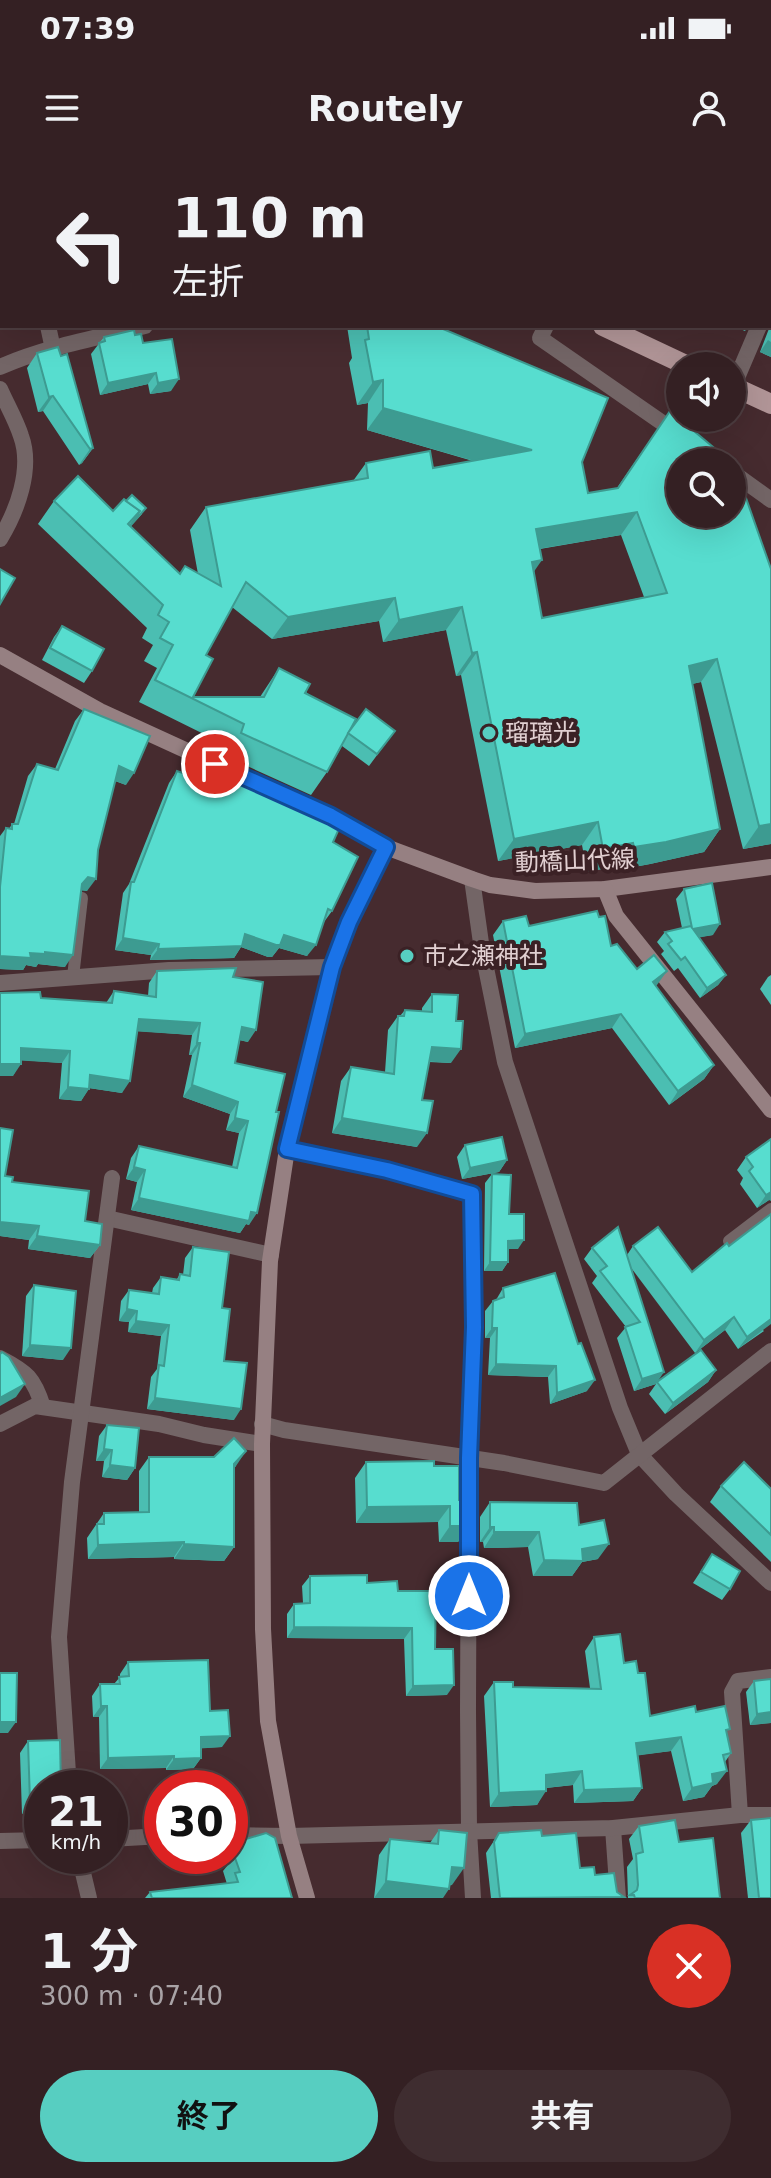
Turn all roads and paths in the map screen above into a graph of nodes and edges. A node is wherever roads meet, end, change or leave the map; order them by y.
1 (48, 328) edge
2 (137, 328) edge
3 (545, 328) edge
4 (607, 328) edge
5 (758, 328) edge
6 (53, 349) junction
7 (746, 355) edge
8 (666, 356) edge
9 (0, 367) edge
10 (0, 389) edge
11 (746, 393) edge
12 (771, 404) edge
13 (685, 439) edge
14 (746, 482) edge
15 (771, 500) edge
16 (0, 539) edge
17 (0, 655) edge
18 (258, 784) edge
19 (316, 810) edge
20 (386, 847) junction
21 (771, 867) edge
22 (472, 879) junction
23 (605, 889) junction
24 (82, 898) edge
25 (332, 967) junction
26 (73, 977) junction
27 (0, 983) edge
28 (771, 1110) edge
29 (287, 1149) junction
30 (112, 1178) dead end
31 (771, 1209) edge
32 (107, 1218) junction
33 (729, 1241) edge
34 (271, 1255) junction
35 (771, 1351) edge
36 (0, 1358) edge
37 (43, 1407) junction
38 (81, 1412) junction
39 (0, 1424) edge
40 (262, 1424) junction
41 (262, 1444) junction
42 (639, 1454) junction
43 (469, 1458) junction
44 (771, 1583) edge
45 (771, 1677) edge
46 (68, 1770) edge
47 (740, 1815) junction
48 (771, 1815) edge
49 (613, 1828) junction
50 (469, 1831) junction
51 (248, 1835) edge
52 (289, 1836) junction
53 (24, 1840) edge
54 (0, 1841) edge
55 (83, 1874) edge
56 (89, 1898) edge
57 (307, 1898) edge
58 (473, 1898) edge
59 (618, 1898) edge

1 - 6 street
2 - 6 street
3 - 13 street
4 - 8 main road
5 - 7 street
6 - 9 street
10 - 16 street
11 - 12 main road
14 - 15 street
17 - 18 street
19 - 20 street, 動橋山代線
20 - 22 street, 動橋山代線
20 - 25 street
21 - 23 street, 動橋山代線
22 - 23 street, 動橋山代線
22 - 42 street
23 - 28 street
24 - 26 lane
25 - 26 street
25 - 29 street
26 - 27 street
29 - 34 street
29 - 43 street
30 - 32 street
31 - 33 lane
32 - 34 street
32 - 38 street
34 - 40 street
35 - 42 street
36 - 37 street
37 - 38 street
37 - 39 street
38 - 41 street
38 - 46 street
40 - 41 street
40 - 43 street
41 - 52 street
42 - 43 street
42 - 44 street
43 - 50 street
45 - 47 street
47 - 48 street
47 - 49 street
49 - 50 street
49 - 59 street
50 - 52 street
50 - 58 street
51 - 52 street
52 - 57 street
53 - 54 street
55 - 56 street

